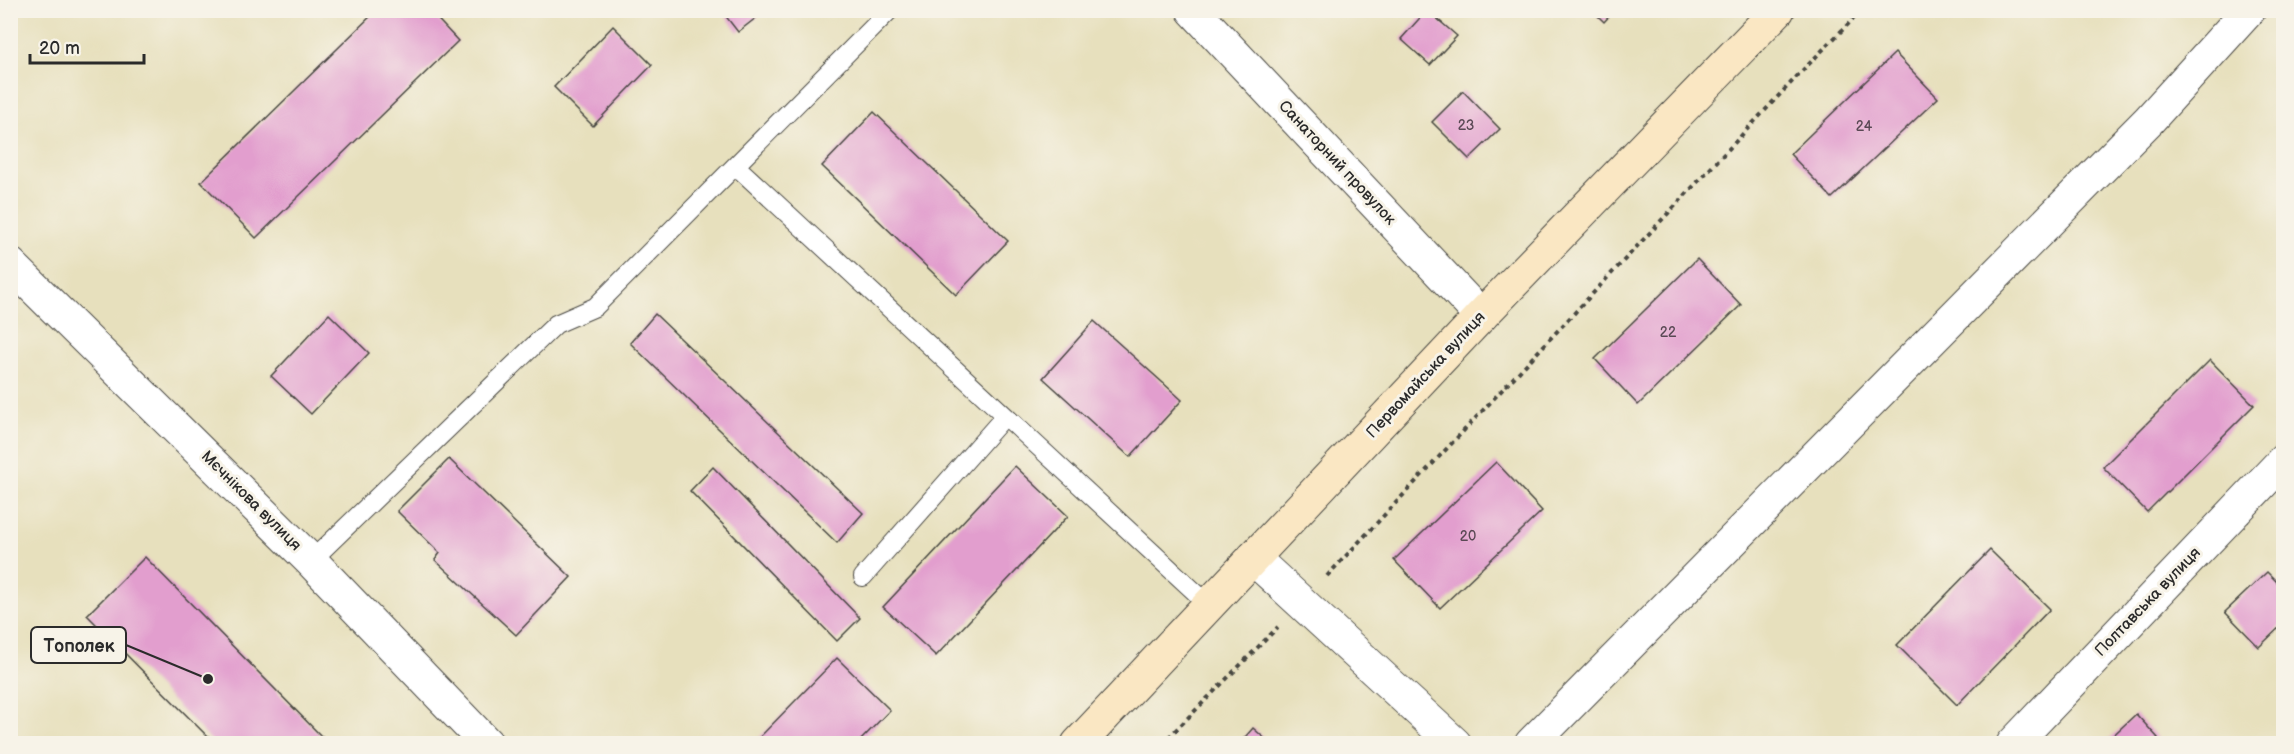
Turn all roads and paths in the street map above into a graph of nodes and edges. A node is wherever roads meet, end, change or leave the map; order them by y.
1 (890, 10) edge
2 (1193, 10) edge
3 (1778, 10) edge
4 (1862, 10) edge
5 (2249, 10) edge
6 (736, 166) junction
7 (10, 264) edge
8 (1481, 316) junction
9 (1005, 416) junction
10 (2283, 460) edge
11 (1253, 558) junction
12 (311, 561) junction
13 (863, 577) dead end
14 (1302, 603) junction
15 (1209, 605) junction
16 (1087, 741) edge
17 (487, 744) edge
18 (1162, 744) edge
19 (1455, 744) edge
20 (1531, 744) edge
21 (2013, 744) edge

1 - 6 lane
2 - 8 street, Санаторний провулок
3 - 8 main road, Первомайська вулиця
4 - 14 path
5 - 20 street
6 - 9 lane
6 - 12 lane
7 - 12 street, Мєчнікова вулиця
8 - 11 main road, Первомайська вулиця
9 - 13 lane
9 - 15 lane
10 - 21 street, Полтавська вулиця
11 - 14 street
11 - 15 main road, Первомайська вулиця
12 - 17 street, Мєчнікова вулиця
14 - 18 path
14 - 19 street
15 - 16 main road, Первомайська вулиця

